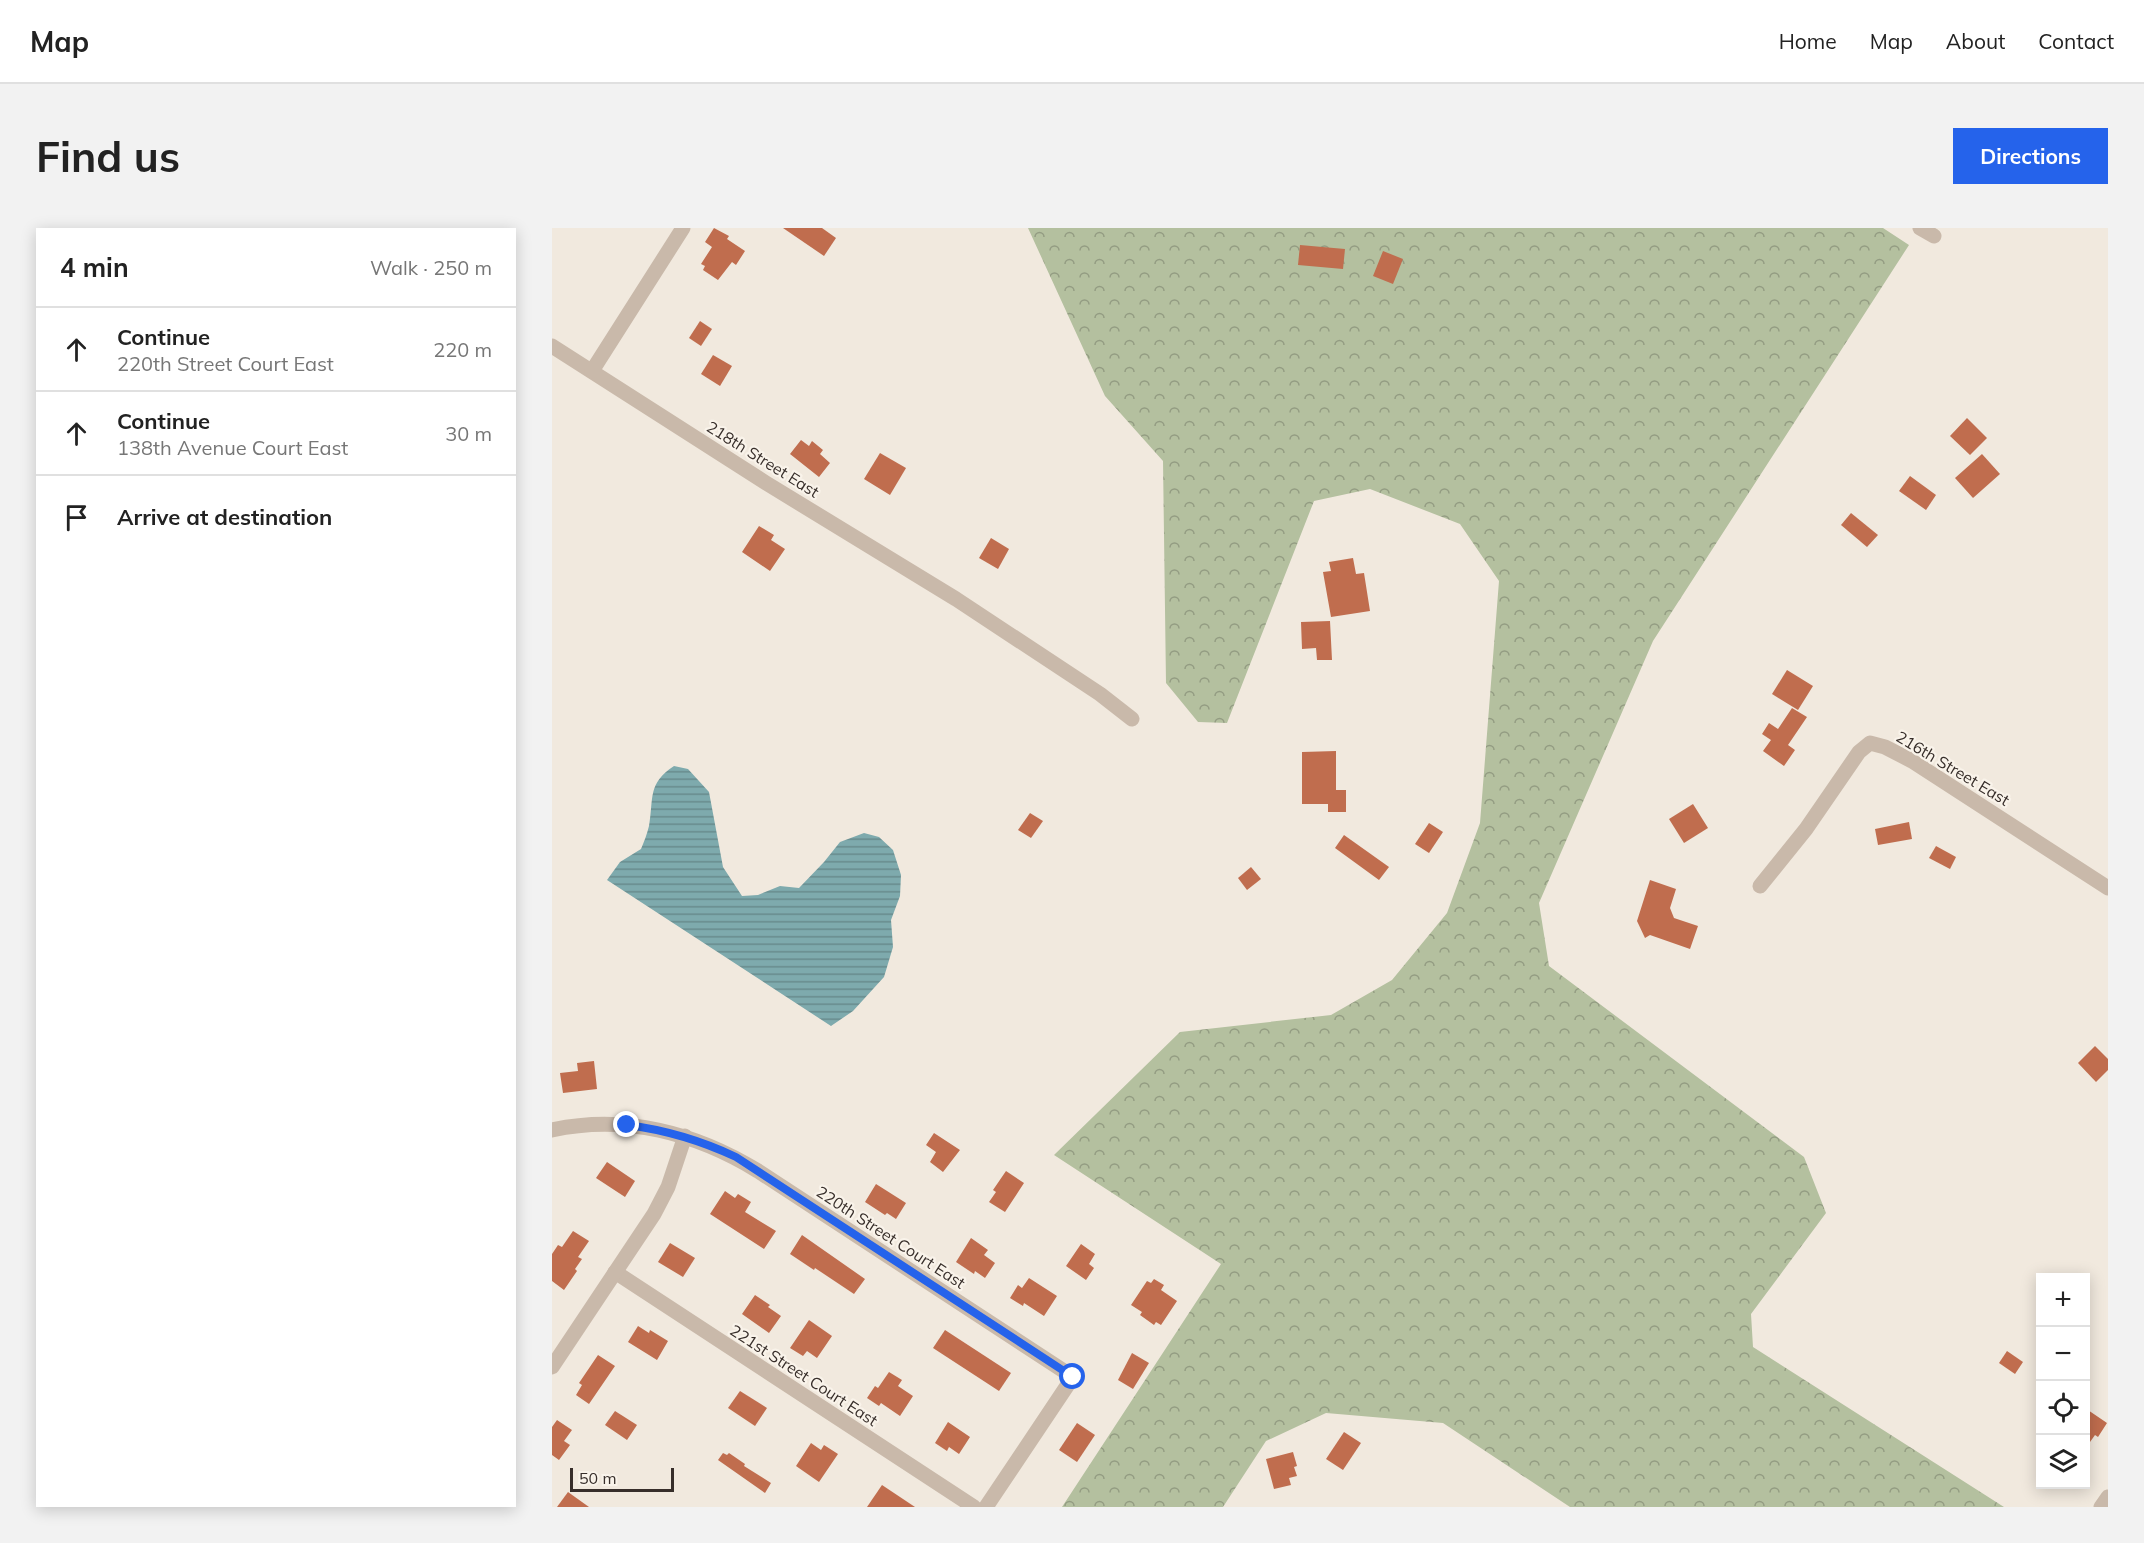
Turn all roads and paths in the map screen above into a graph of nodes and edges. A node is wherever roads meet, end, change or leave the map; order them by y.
1 (682, 228) edge
2 (1920, 228) edge
3 (1934, 236) dead end
4 (552, 346) edge
5 (592, 371) junction
6 (1132, 719) dead end
7 (1760, 886) dead end
8 (2108, 888) edge
9 (552, 1130) edge
10 (685, 1136) junction
11 (615, 1272) junction
12 (552, 1367) edge
13 (2108, 1497) edge
14 (974, 1507) edge
15 (986, 1507) edge
16 (2101, 1507) edge

1 - 5 street
2 - 3 street
4 - 5 street, 218th Street East
5 - 6 street, 218th Street East
7 - 8 street, 216th Street East
9 - 10 street, 220th Street Court East
10 - 11 street
10 - 15 street, 220th Street Court East
11 - 12 street
11 - 14 street, 221st Street Court East
13 - 16 street

